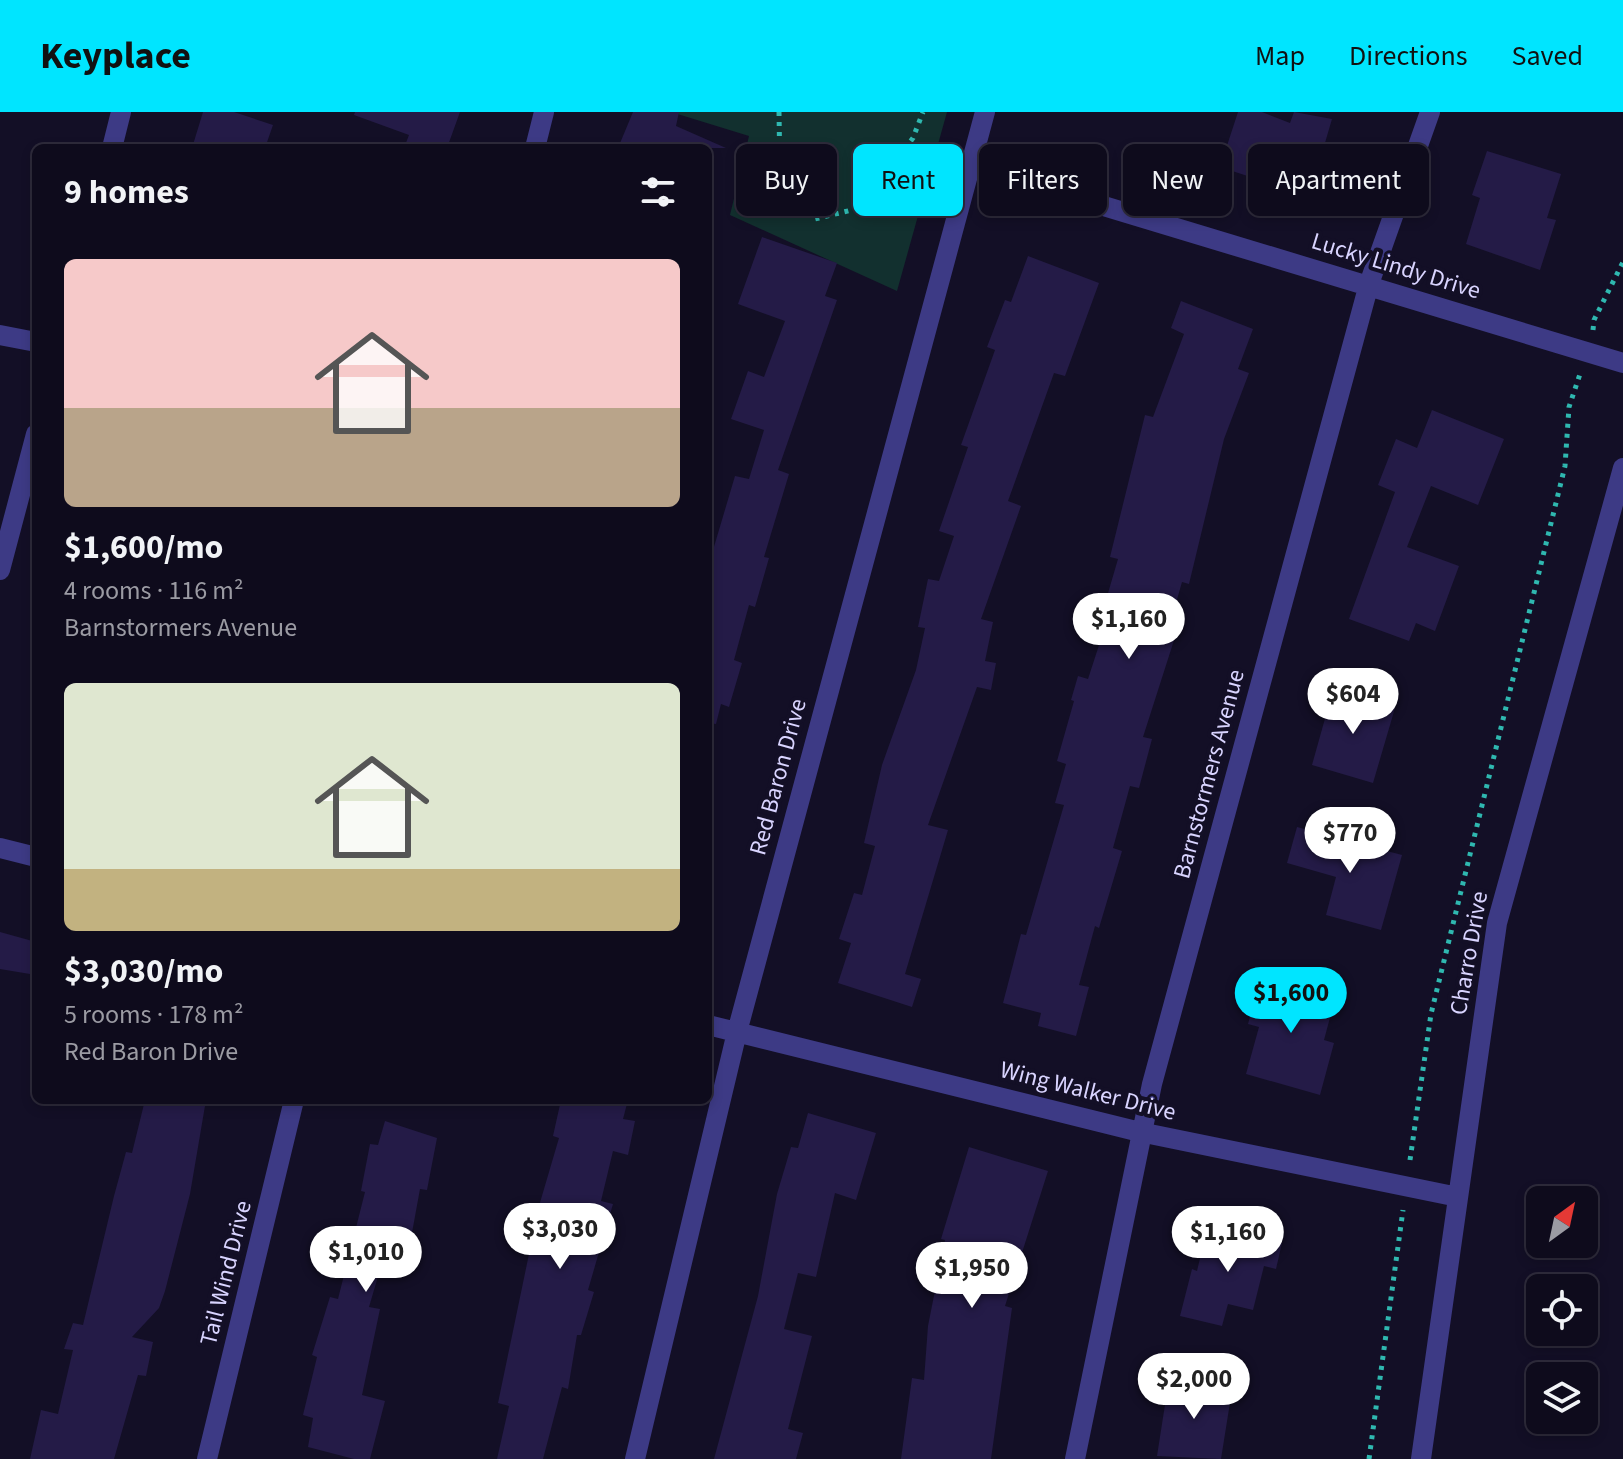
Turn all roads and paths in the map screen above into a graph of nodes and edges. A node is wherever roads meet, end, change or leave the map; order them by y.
1 (121, 112) edge
2 (544, 112) edge
3 (779, 112) edge
4 (923, 112) edge
5 (985, 112) edge
6 (1430, 112) edge
7 (113, 144) edge
8 (536, 144) edge
9 (908, 144) edge
10 (968, 165) junction
11 (853, 210) edge
12 (930, 216) edge
13 (949, 238) junction
14 (1623, 262) edge
15 (1369, 284) junction
16 (0, 335) edge
17 (32, 341) edge
18 (1588, 352) junction
19 (1623, 363) edge
20 (32, 449) edge
21 (1623, 468) edge
22 (0, 570) edge
23 (0, 848) edge
24 (32, 856) edge
25 (712, 1026) edge
26 (737, 1032) junction
27 (293, 1104) edge
28 (1140, 1132) junction
29 (1406, 1187) junction
30 (1458, 1197) junction
31 (207, 1459) edge
32 (635, 1459) edge
33 (1075, 1459) edge
34 (1369, 1459) edge
35 (1421, 1459) edge

1 - 7 street
2 - 8 street
3 - 11 path
4 - 9 path
5 - 10 street, Red Baron Drive
6 - 15 street, Barnstormers Avenue
10 - 13 street, Red Baron Drive
10 - 15 street, Lucky Lindy Drive
12 - 13 path
13 - 26 street, Red Baron Drive
14 - 18 path
15 - 18 street, Lucky Lindy Drive
15 - 28 street, Barnstormers Avenue
16 - 17 street
18 - 19 street, Lucky Lindy Drive
18 - 29 path
20 - 22 street
21 - 30 street, Charro Drive
23 - 24 street
25 - 26 street, Wing Walker Drive
26 - 28 street, Wing Walker Drive
26 - 32 street, Red Baron Drive
27 - 31 street, Tail Wind Drive
28 - 29 street, Wing Walker Drive
28 - 33 street, Barnstormers Avenue
29 - 30 street, Wing Walker Drive
29 - 34 path
30 - 35 street, Charro Drive

